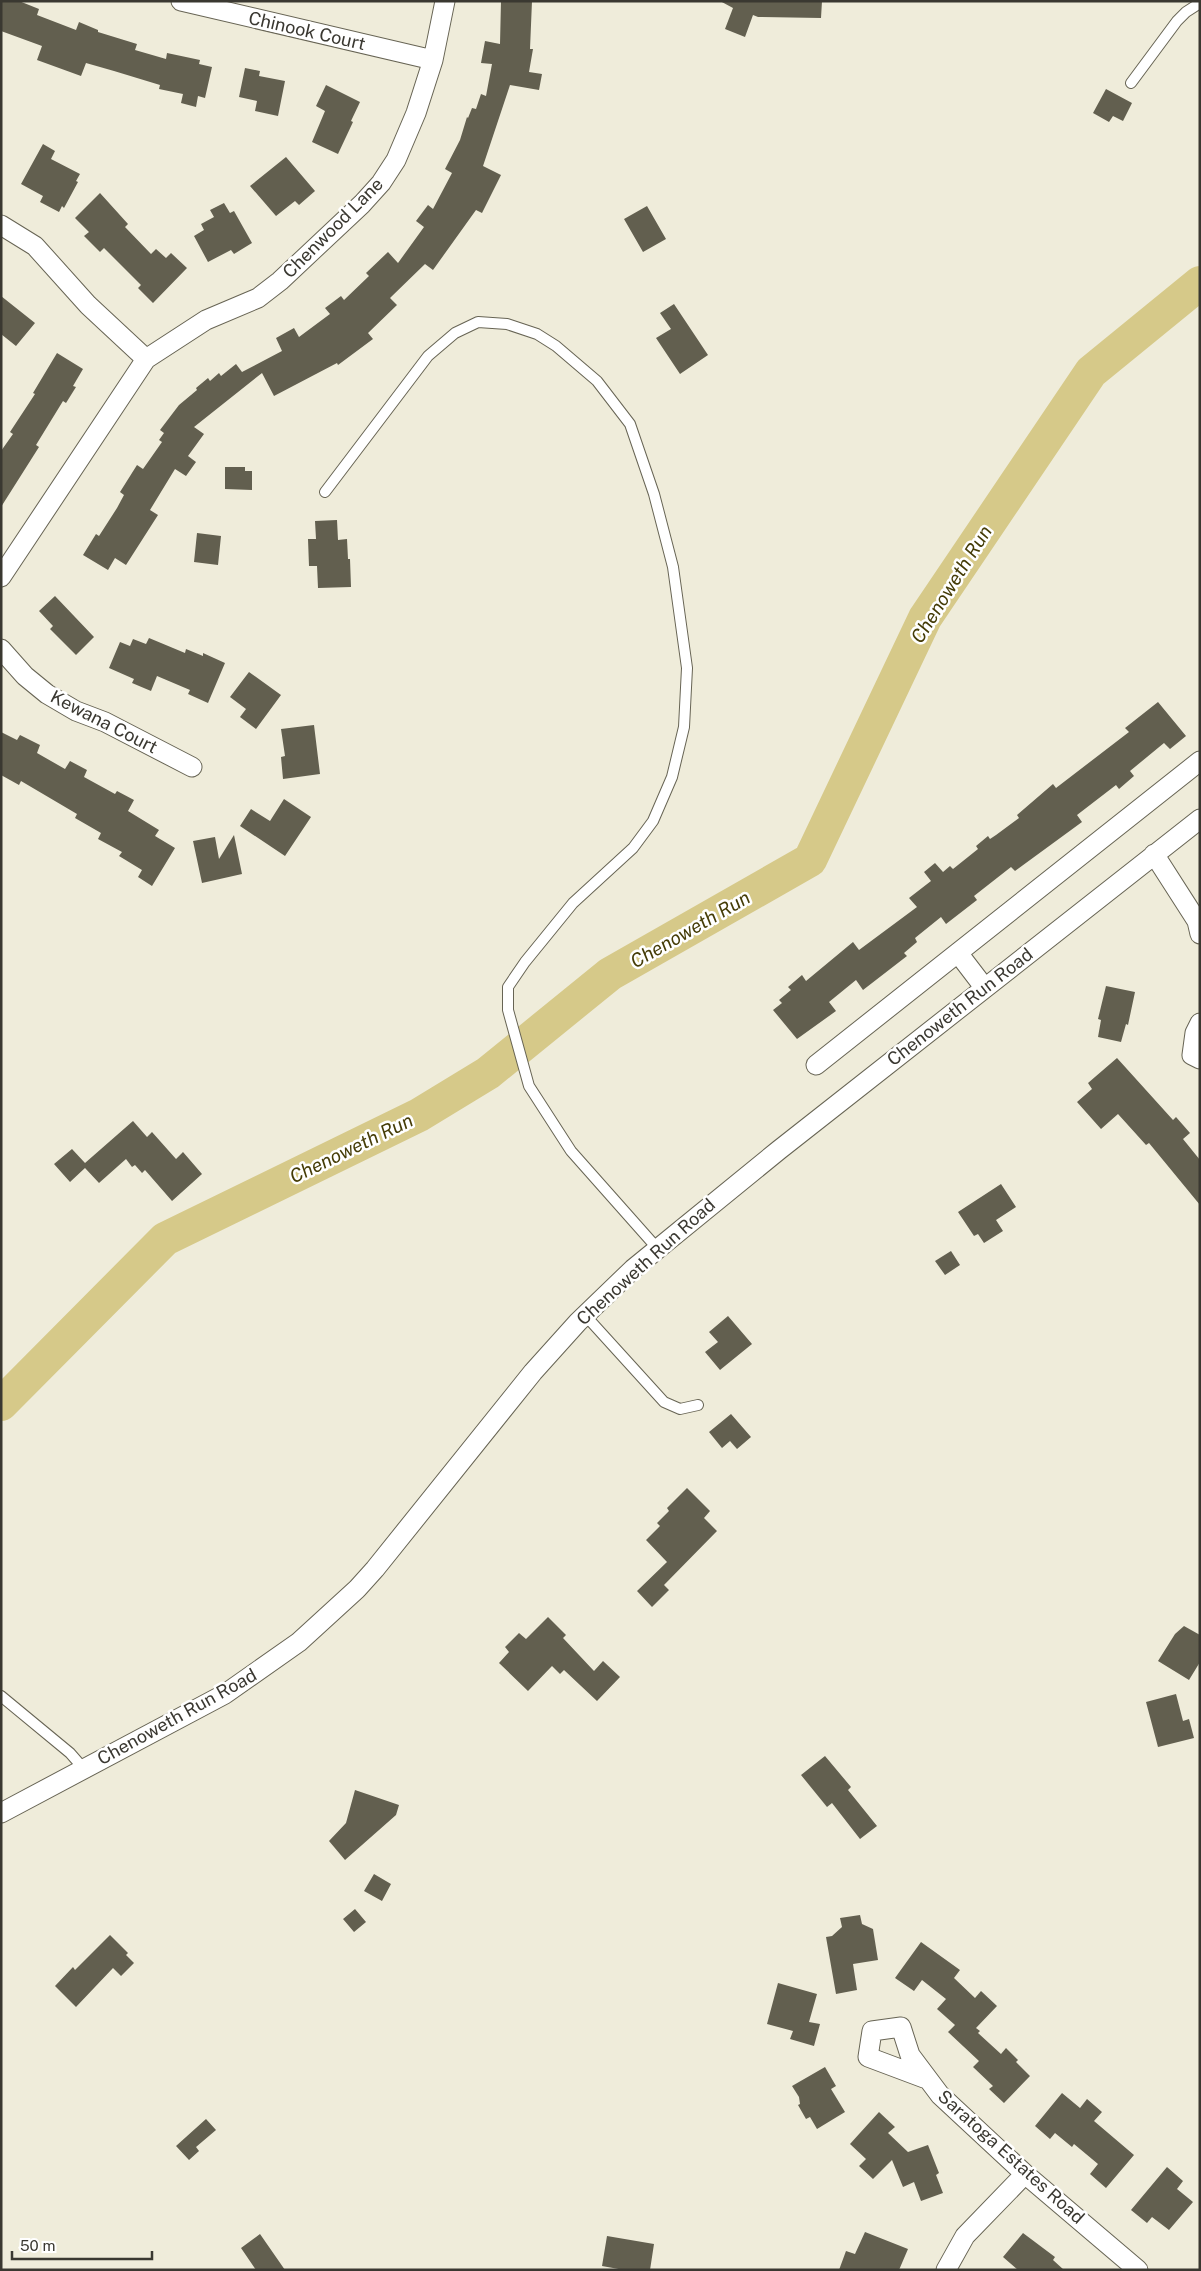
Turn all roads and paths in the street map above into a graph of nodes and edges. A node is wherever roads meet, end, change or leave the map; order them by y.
1 (181, 1) edge
2 (445, 1) edge
3 (1200, 3) edge
4 (434, 60) junction
5 (1132, 83) dead end
6 (1, 225) edge
7 (146, 359) junction
8 (325, 492) dead end
9 (1, 577) edge
10 (1, 649) edge
11 (1200, 761) edge
12 (192, 767) dead end
13 (1200, 818) edge
14 (1154, 854) junction
15 (1200, 934) edge
16 (958, 953) junction
17 (984, 987) junction
18 (1200, 1023) edge
19 (1200, 1060) edge
20 (816, 1065) dead end
21 (656, 1248) junction
22 (585, 1315) junction
23 (698, 1405) dead end
24 (1, 1696) edge
25 (84, 1769) junction
26 (1, 1813) edge
27 (924, 2078) dead end
28 (1025, 2174) junction
29 (946, 2270) edge
30 (1138, 2270) edge

1 - 4 street, Chinook Court
2 - 4 street, Chenwood Lane
3 - 5 lane
4 - 7 street, Chenwood Lane
6 - 7 street
7 - 9 street, Chenwood Lane
8 - 21 lane
10 - 12 street, Kewana Court
11 - 16 street
13 - 14 street, Chenoweth Run Road
14 - 15 street
14 - 17 street, Chenoweth Run Road
16 - 17 street
16 - 20 street
17 - 21 street, Chenoweth Run Road
18 - 19 street
21 - 22 street, Chenoweth Run Road
22 - 23 lane
22 - 25 street, Chenoweth Run Road
24 - 25 lane
25 - 26 street, Chenoweth Run Road
27 - 28 street, Saratoga Estates Road
28 - 29 street
28 - 30 street, Saratoga Estates Road

